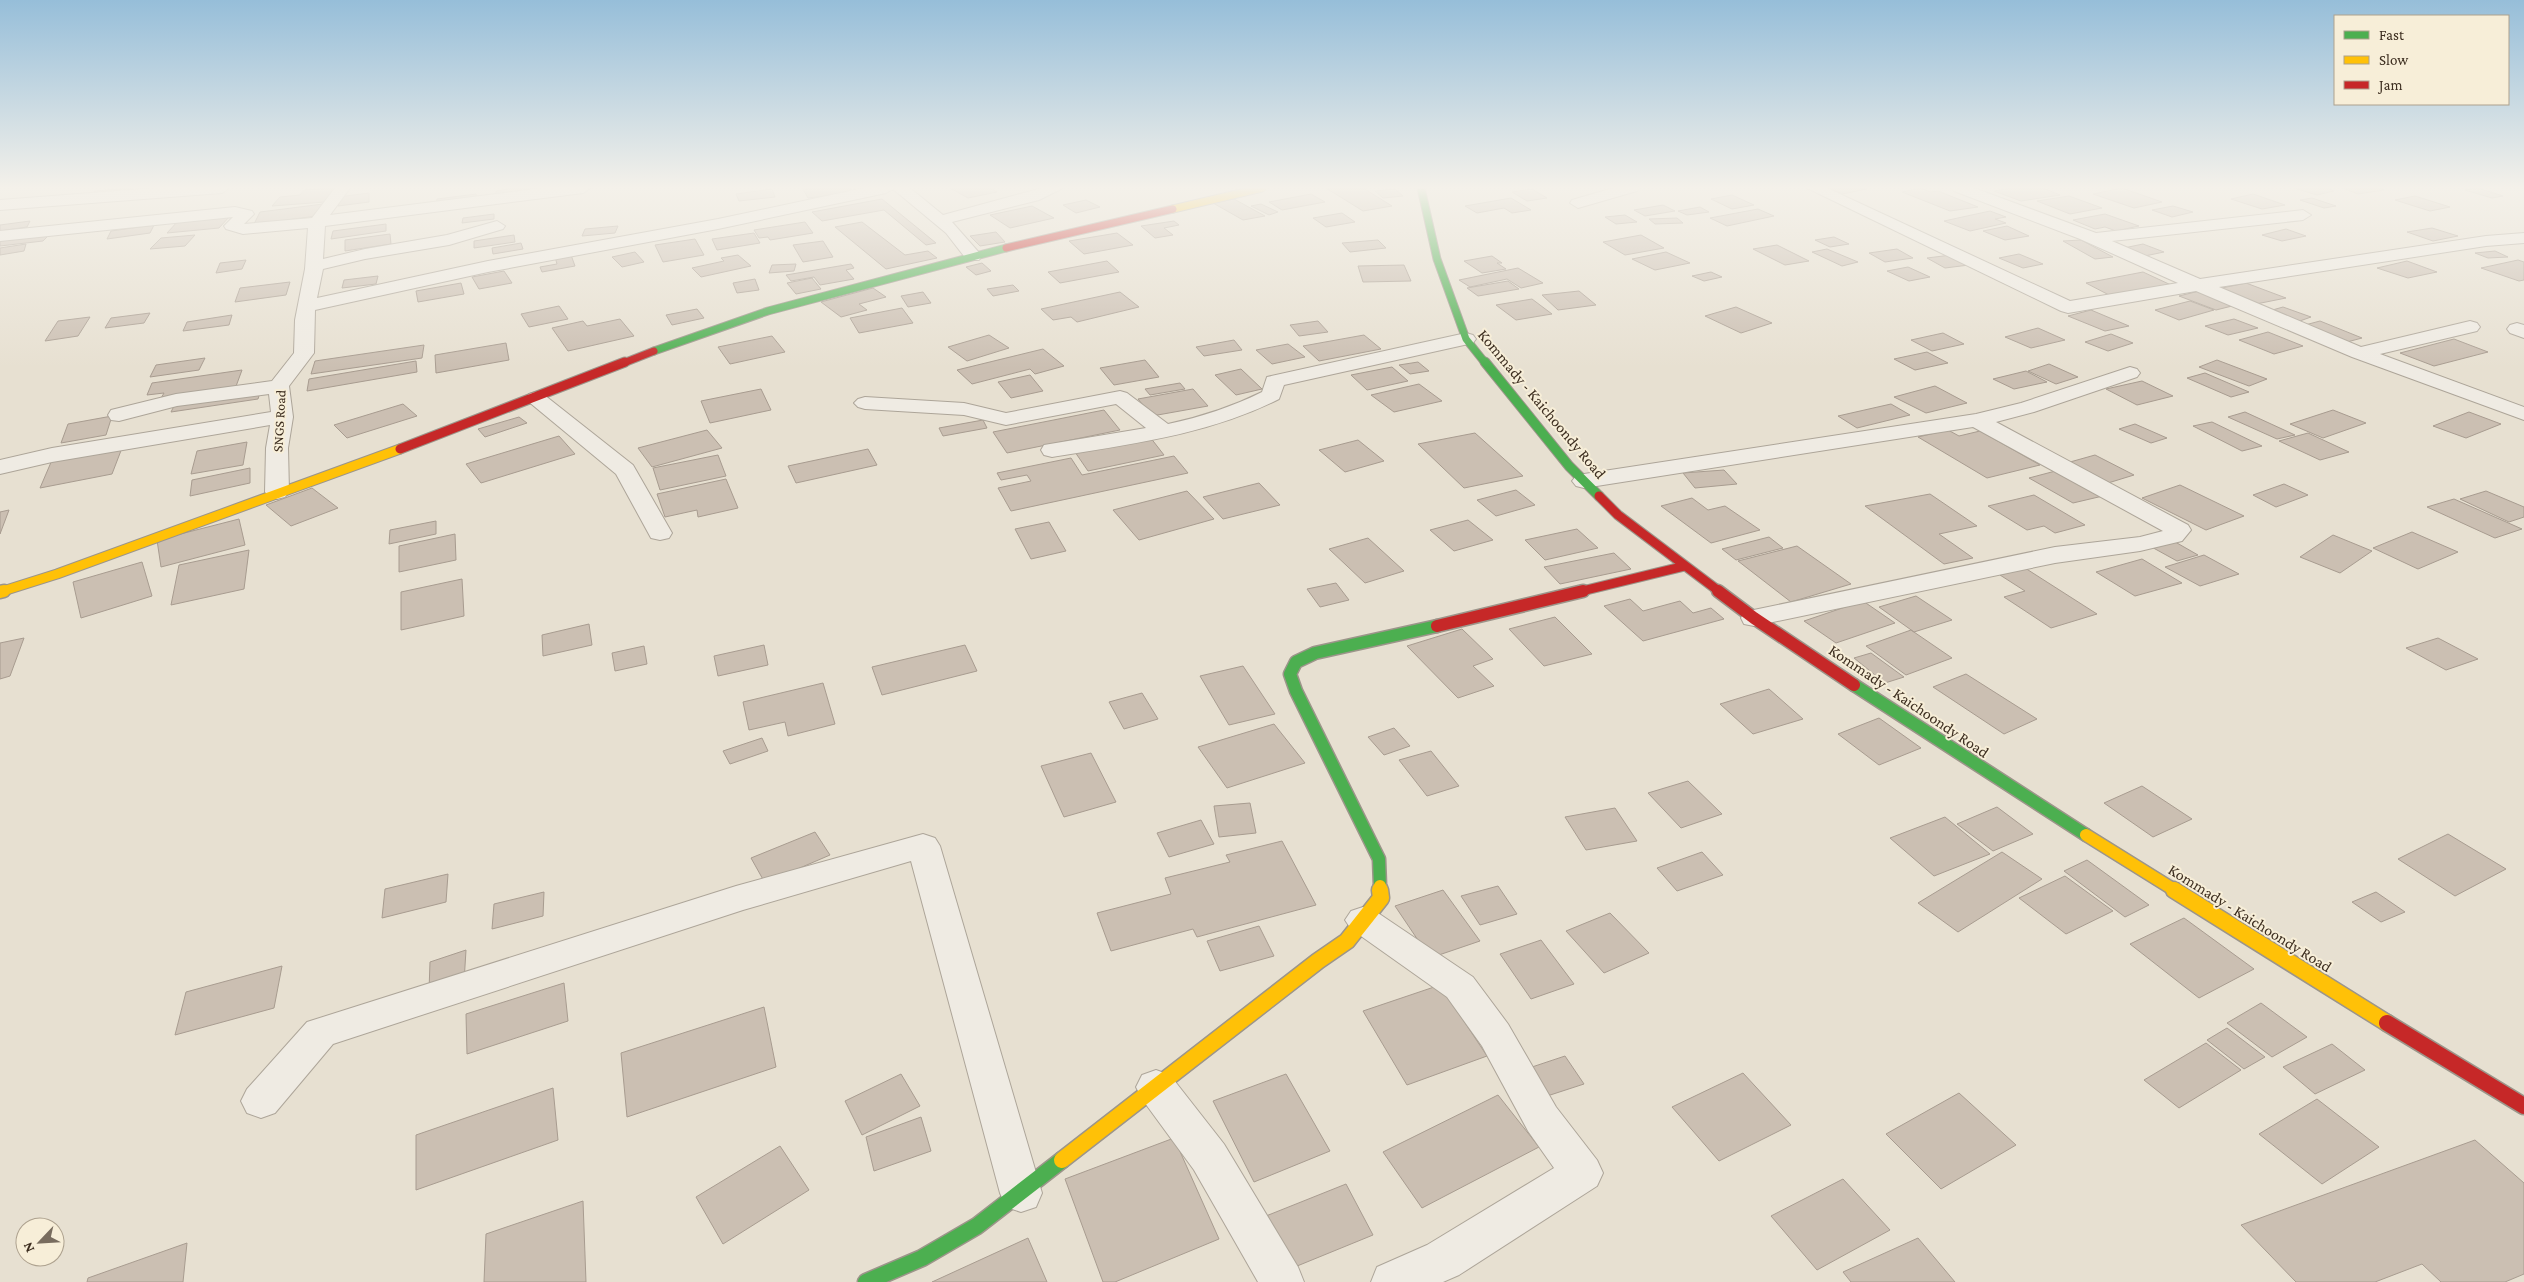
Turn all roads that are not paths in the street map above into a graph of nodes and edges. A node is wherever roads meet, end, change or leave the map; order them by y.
1 (315, 248) edge
2 (402, 248) edge
3 (600, 248) edge
4 (966, 248) edge
5 (1008, 248) edge
6 (1434, 248) edge
7 (1941, 248) edge
8 (2113, 248) edge
9 (2439, 248) edge
10 (973, 256) junction
11 (314, 267) junction
12 (2198, 285) junction
13 (308, 306) junction
14 (2470, 327) dead end
15 (1466, 339) junction
16 (2359, 353) junction
17 (2130, 373) dead end
18 (279, 386) junction
19 (536, 398) junction
20 (865, 403) dead end
21 (2524, 414) edge
22 (119, 415) dead end
23 (282, 417) junction
24 (1976, 420) junction
25 (1163, 431) junction
26 (1052, 450) dead end
27 (0, 467) edge
28 (1584, 481) junction
29 (277, 492) junction
30 (660, 532) dead end
31 (1685, 566) junction
32 (0, 592) edge
33 (1754, 618) junction
34 (1363, 920) junction
35 (1156, 1087) junction
36 (261, 1101) dead end
37 (2524, 1106) edge
38 (1021, 1193) junction
39 (866, 1282) edge
40 (1282, 1282) edge
41 (1393, 1282) edge

1 - 11 street, SNGS Road
2 - 11 street
3 - 13 street
4 - 10 street
5 - 10 main road
6 - 15 main road, Kommady - Kaichoondy Road
7 - 12 street
8 - 12 street
9 - 12 street
10 - 19 main road
11 - 13 street, SNGS Road
12 - 16 street
13 - 18 street, SNGS Road
14 - 16 street
15 - 25 street
15 - 28 main road, Kommady - Kaichoondy Road
16 - 21 street
17 - 24 street
18 - 22 street
18 - 23 street, SNGS Road
19 - 29 main road
19 - 30 street
20 - 25 street
23 - 27 street
23 - 29 street, SNGS Road
24 - 28 street
24 - 33 street
25 - 26 street
28 - 31 main road, Kommady - Kaichoondy Road
29 - 32 main road
31 - 33 main road, Kommady - Kaichoondy Road
31 - 34 main road
33 - 37 main road, Kommady - Kaichoondy Road
34 - 35 main road
34 - 41 street
35 - 38 main road
35 - 40 street
36 - 38 street
38 - 39 main road

